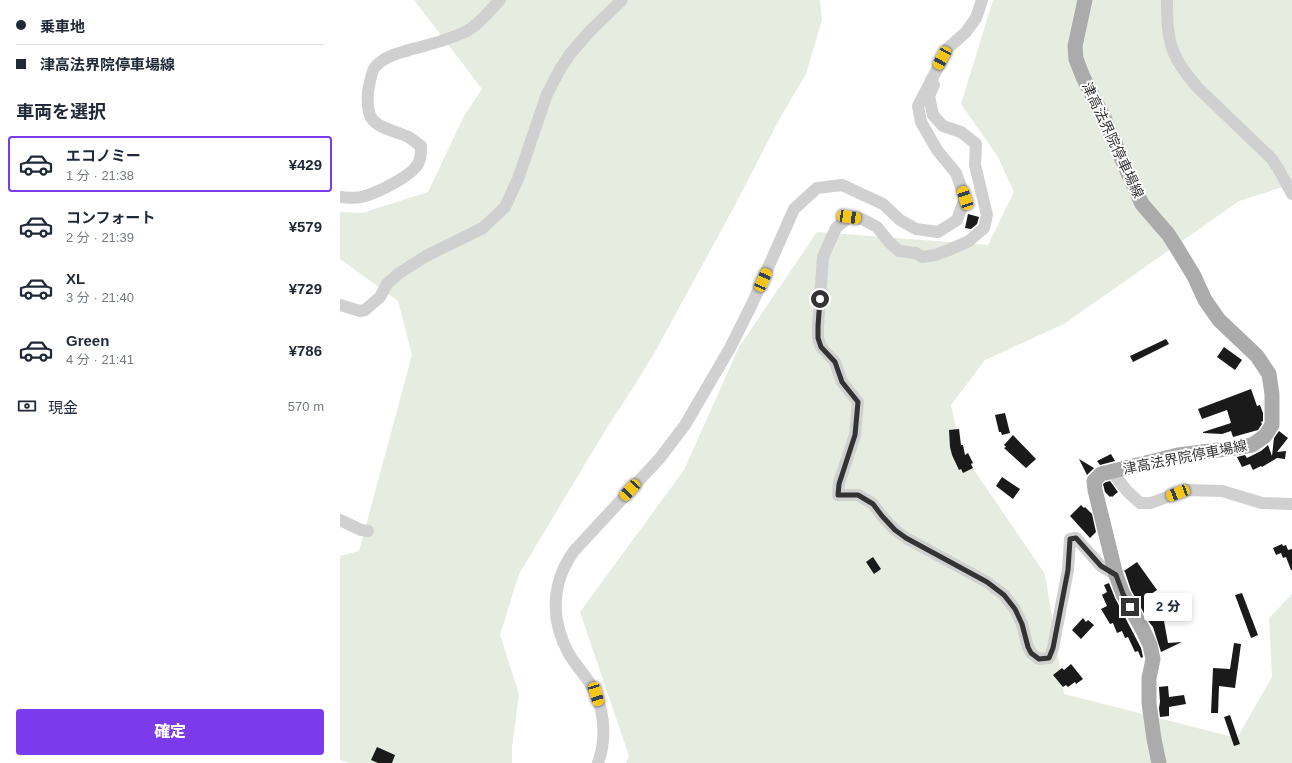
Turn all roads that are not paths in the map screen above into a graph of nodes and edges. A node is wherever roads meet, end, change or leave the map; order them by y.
1 (500, 0) edge
2 (622, 0) edge
3 (982, 0) edge
4 (1085, 0) edge
5 (1167, 0) edge
6 (931, 80) junction
7 (1292, 194) edge
8 (340, 197) edge
9 (340, 305) edge
10 (1112, 472) junction
11 (1292, 504) edge
12 (340, 520) edge
13 (368, 531) dead end
14 (1116, 575) junction
15 (598, 763) edge
16 (1159, 763) edge

1 - 8 street
2 - 9 street
3 - 6 street
4 - 10 main road, 津高法界院停車場線
5 - 7 street
6 - 14 street
6 - 15 street
10 - 11 street
10 - 14 main road, 津高法界院停車場線
12 - 13 street
14 - 16 main road, 津高法界院停車場線

